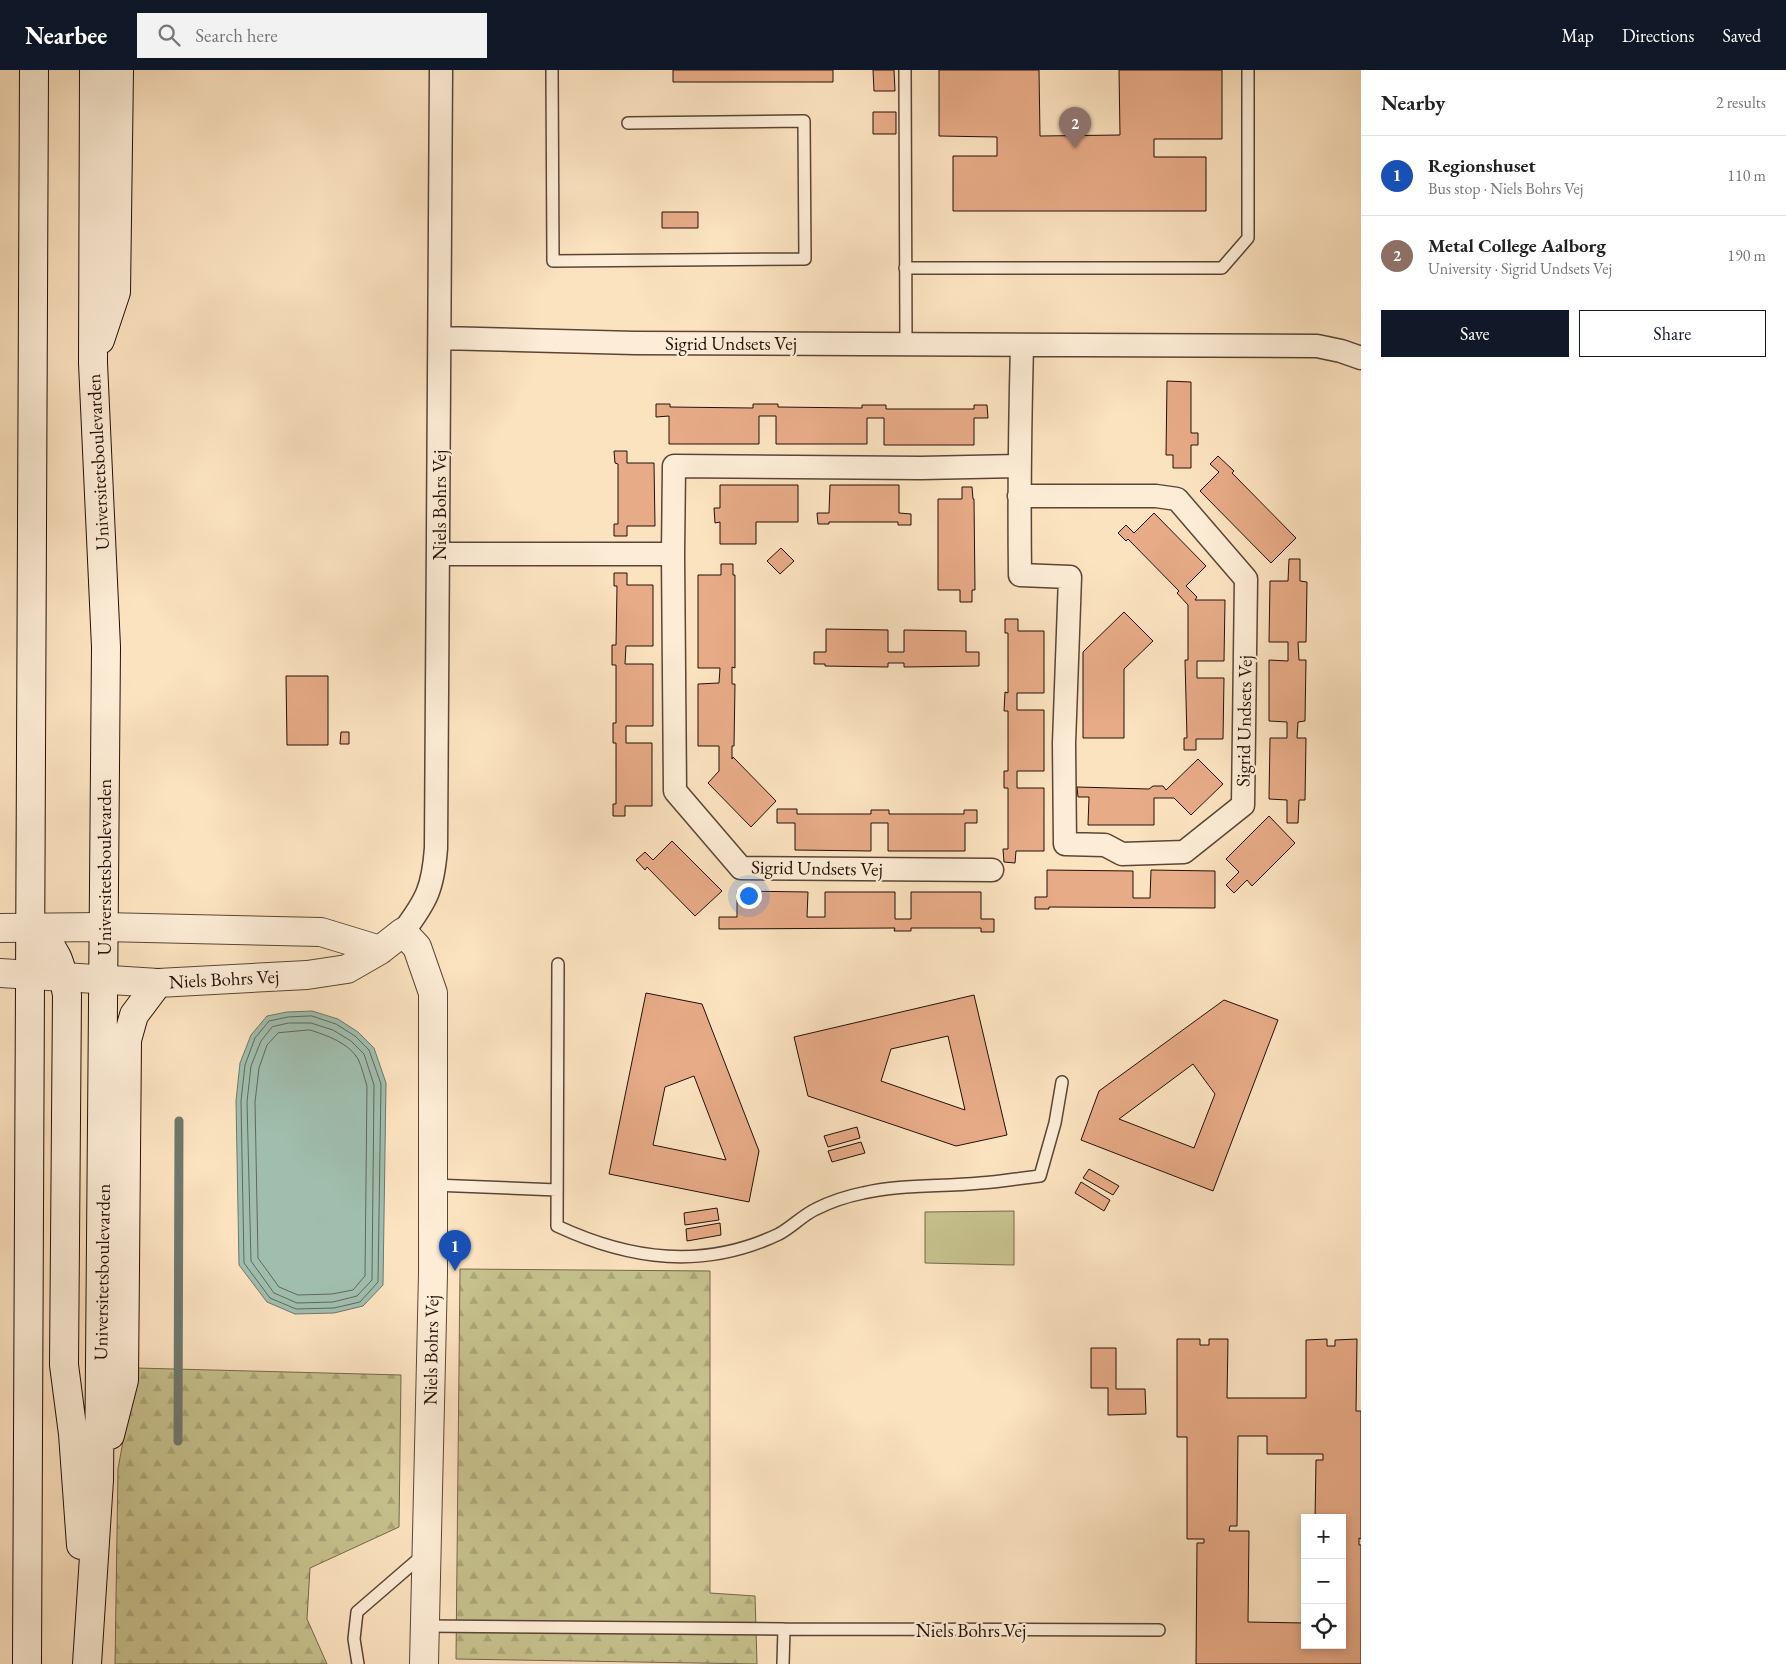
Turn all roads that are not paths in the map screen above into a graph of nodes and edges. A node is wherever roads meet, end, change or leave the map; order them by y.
1 (34, 70) edge
2 (94, 70) edge
3 (118, 70) edge
4 (441, 70) edge
5 (552, 70) edge
6 (906, 70) edge
7 (1248, 70) edge
8 (628, 123) dead end
9 (905, 268) junction
10 (440, 338) junction
11 (906, 343) junction
12 (1022, 345) junction
13 (1361, 358) edge
14 (93, 363) junction
15 (1018, 466) junction
16 (1019, 496) junction
17 (439, 554) junction
18 (672, 554) junction
19 (992, 870) dead end
20 (31, 927) junction
21 (103, 927) junction
22 (0, 928) edge
23 (403, 932) junction
24 (380, 950) junction
25 (558, 964) dead end
26 (0, 973) edge
27 (31, 973) junction
28 (64, 975) junction
29 (104, 979) junction
30 (158, 983) junction
31 (1062, 1082) dead end
32 (433, 1185) junction
33 (557, 1190) junction
34 (100, 1480) junction
35 (428, 1550) junction
36 (424, 1626) junction
37 (88, 1628) junction
38 (784, 1629) junction
39 (1159, 1630) dead end
40 (27, 1664) edge
41 (87, 1664) edge
42 (358, 1664) edge
43 (424, 1664) edge
44 (783, 1664) edge

1 - 20 main road
2 - 14 main road, Universitetsboulevarden
3 - 14 main road
4 - 10 street, Niels Bohrs Vej
5 - 8 lane
6 - 9 lane
7 - 9 lane
9 - 11 lane
10 - 11 street, Sigrid Undsets Vej
10 - 17 street, Niels Bohrs Vej
11 - 12 street, Sigrid Undsets Vej
12 - 13 street, Sigrid Undsets Vej
12 - 15 street, Sigrid Undsets Vej
14 - 21 main road, Universitetsboulevarden
15 - 16 street, Sigrid Undsets Vej
15 - 18 street, Sigrid Undsets Vej
16 - 16 street, Sigrid Undsets Vej
17 - 18 street
17 - 23 street, Niels Bohrs Vej
18 - 19 street, Sigrid Undsets Vej
20 - 21 main road
20 - 22 main road
20 - 27 main road
20 - 28 main road
21 - 24 main road
21 - 29 main road, Universitetsboulevarden
23 - 24 main road, Niels Bohrs Vej
23 - 32 main road, Niels Bohrs Vej
24 - 30 main road, Niels Bohrs Vej
25 - 33 lane
26 - 27 main road, Niels Bohrs Vej
27 - 28 main road, Niels Bohrs Vej
27 - 40 main road
28 - 29 main road, Niels Bohrs Vej
28 - 37 main road
29 - 30 main road, Niels Bohrs Vej
29 - 34 main road, Universitetsboulevarden
30 - 34 main road
31 - 33 lane
32 - 33 lane
32 - 35 main road, Niels Bohrs Vej
34 - 37 main road, Universitetsboulevarden
35 - 36 main road, Niels Bohrs Vej
35 - 42 lane
36 - 38 lane, Niels Bohrs Vej
36 - 43 main road, Niels Bohrs Vej
37 - 41 main road, Universitetsboulevarden
38 - 39 lane, Niels Bohrs Vej
38 - 44 lane

